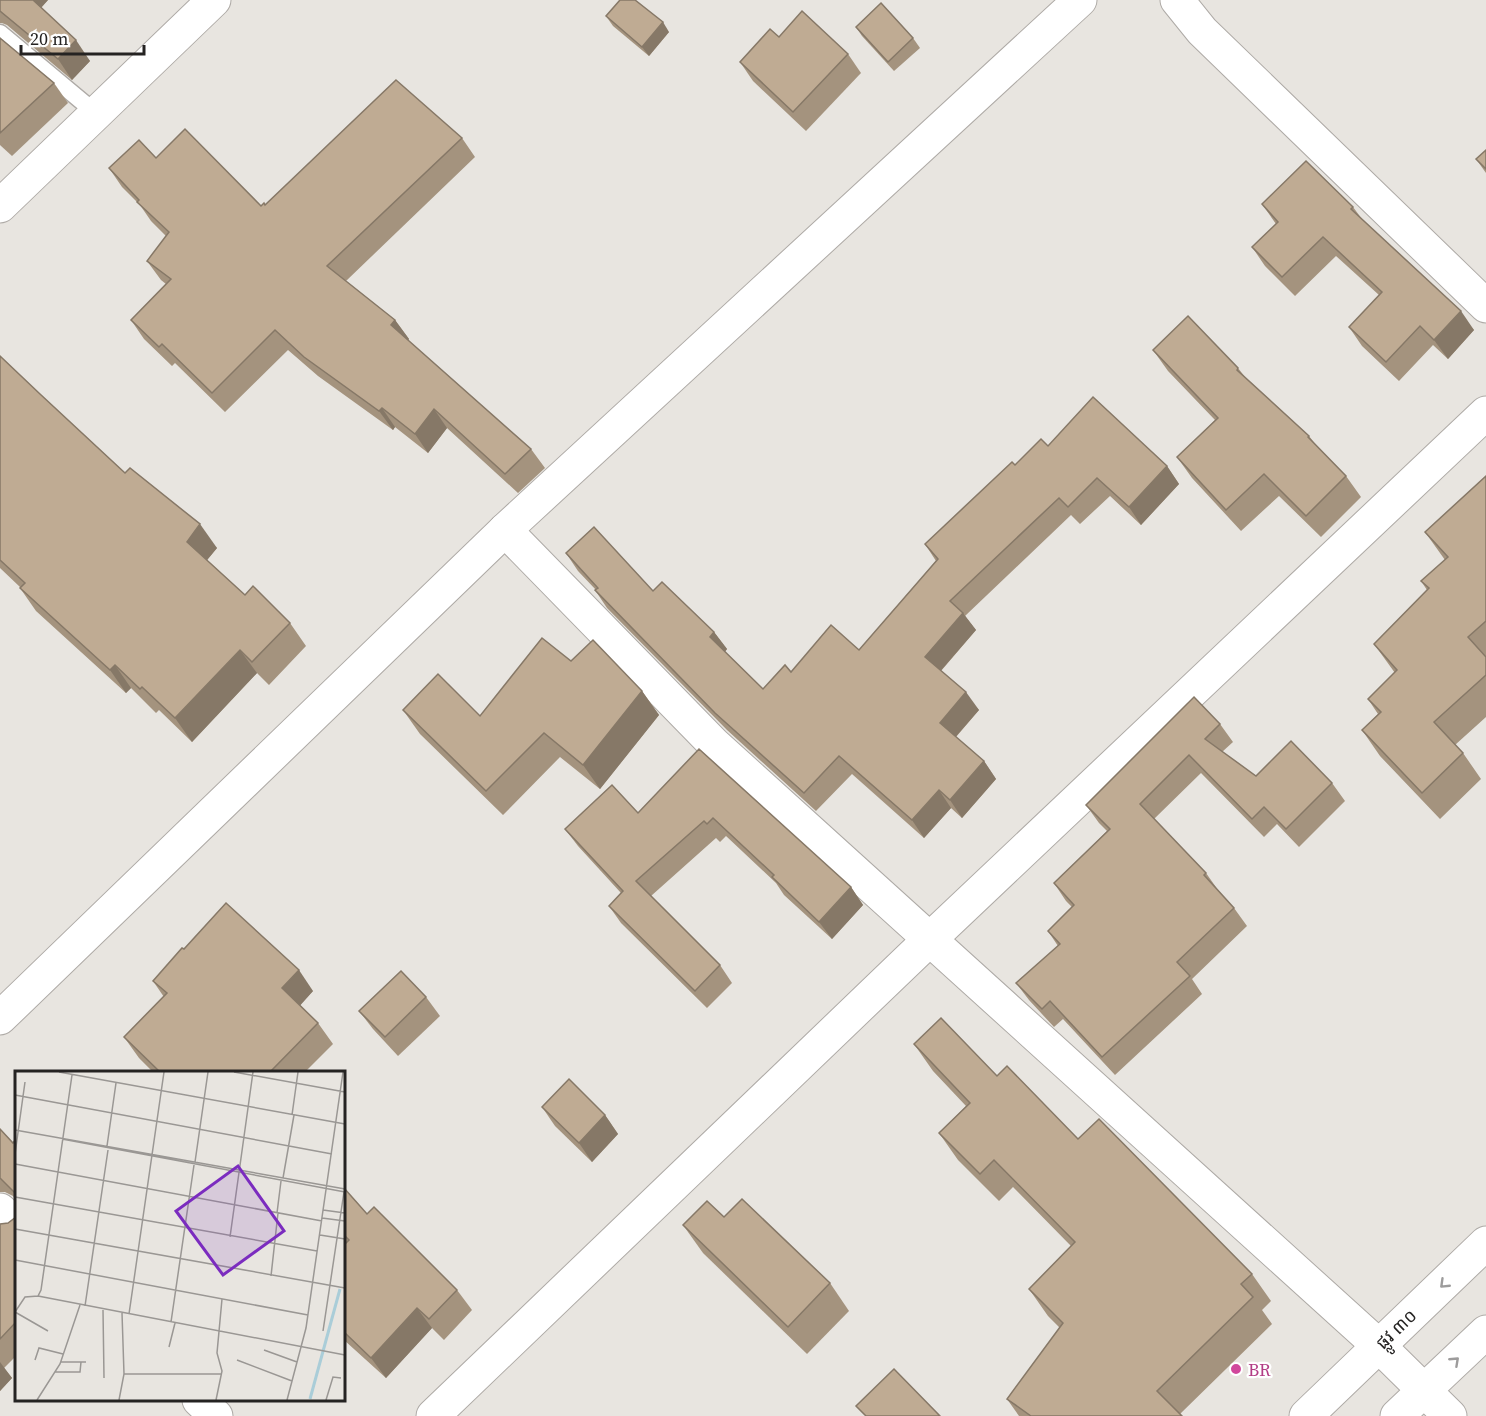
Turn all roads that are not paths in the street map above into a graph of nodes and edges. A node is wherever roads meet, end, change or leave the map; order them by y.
1 (214, 0) edge
2 (1080, 0) edge
3 (1177, 0) edge
4 (0, 33) edge
5 (97, 114) junction
6 (0, 206) edge
7 (1486, 306) edge
8 (1486, 413) edge
9 (505, 530) junction
10 (929, 940) junction
11 (0, 1018) edge
12 (0, 1210) edge
13 (15, 1224) edge
14 (1486, 1243) edge
15 (1486, 1332) edge
16 (1379, 1346) junction
17 (1424, 1390) junction
18 (200, 1401) edge
19 (216, 1416) edge
20 (433, 1416) edge
21 (1306, 1416) edge
22 (1397, 1416) edge
23 (1450, 1416) edge

1 - 5 street
2 - 9 street
3 - 7 street
4 - 5 lane
5 - 6 street
8 - 10 street
9 - 10 street
9 - 11 street
10 - 16 street
10 - 20 street
12 - 13 street
14 -> 16 street, ផ្លូវ ៣០
17 -> 15 street
16 - 17 street
16 - 21 street, ផ្លូវ ៣០
17 - 22 street
17 - 23 street
18 - 19 street

